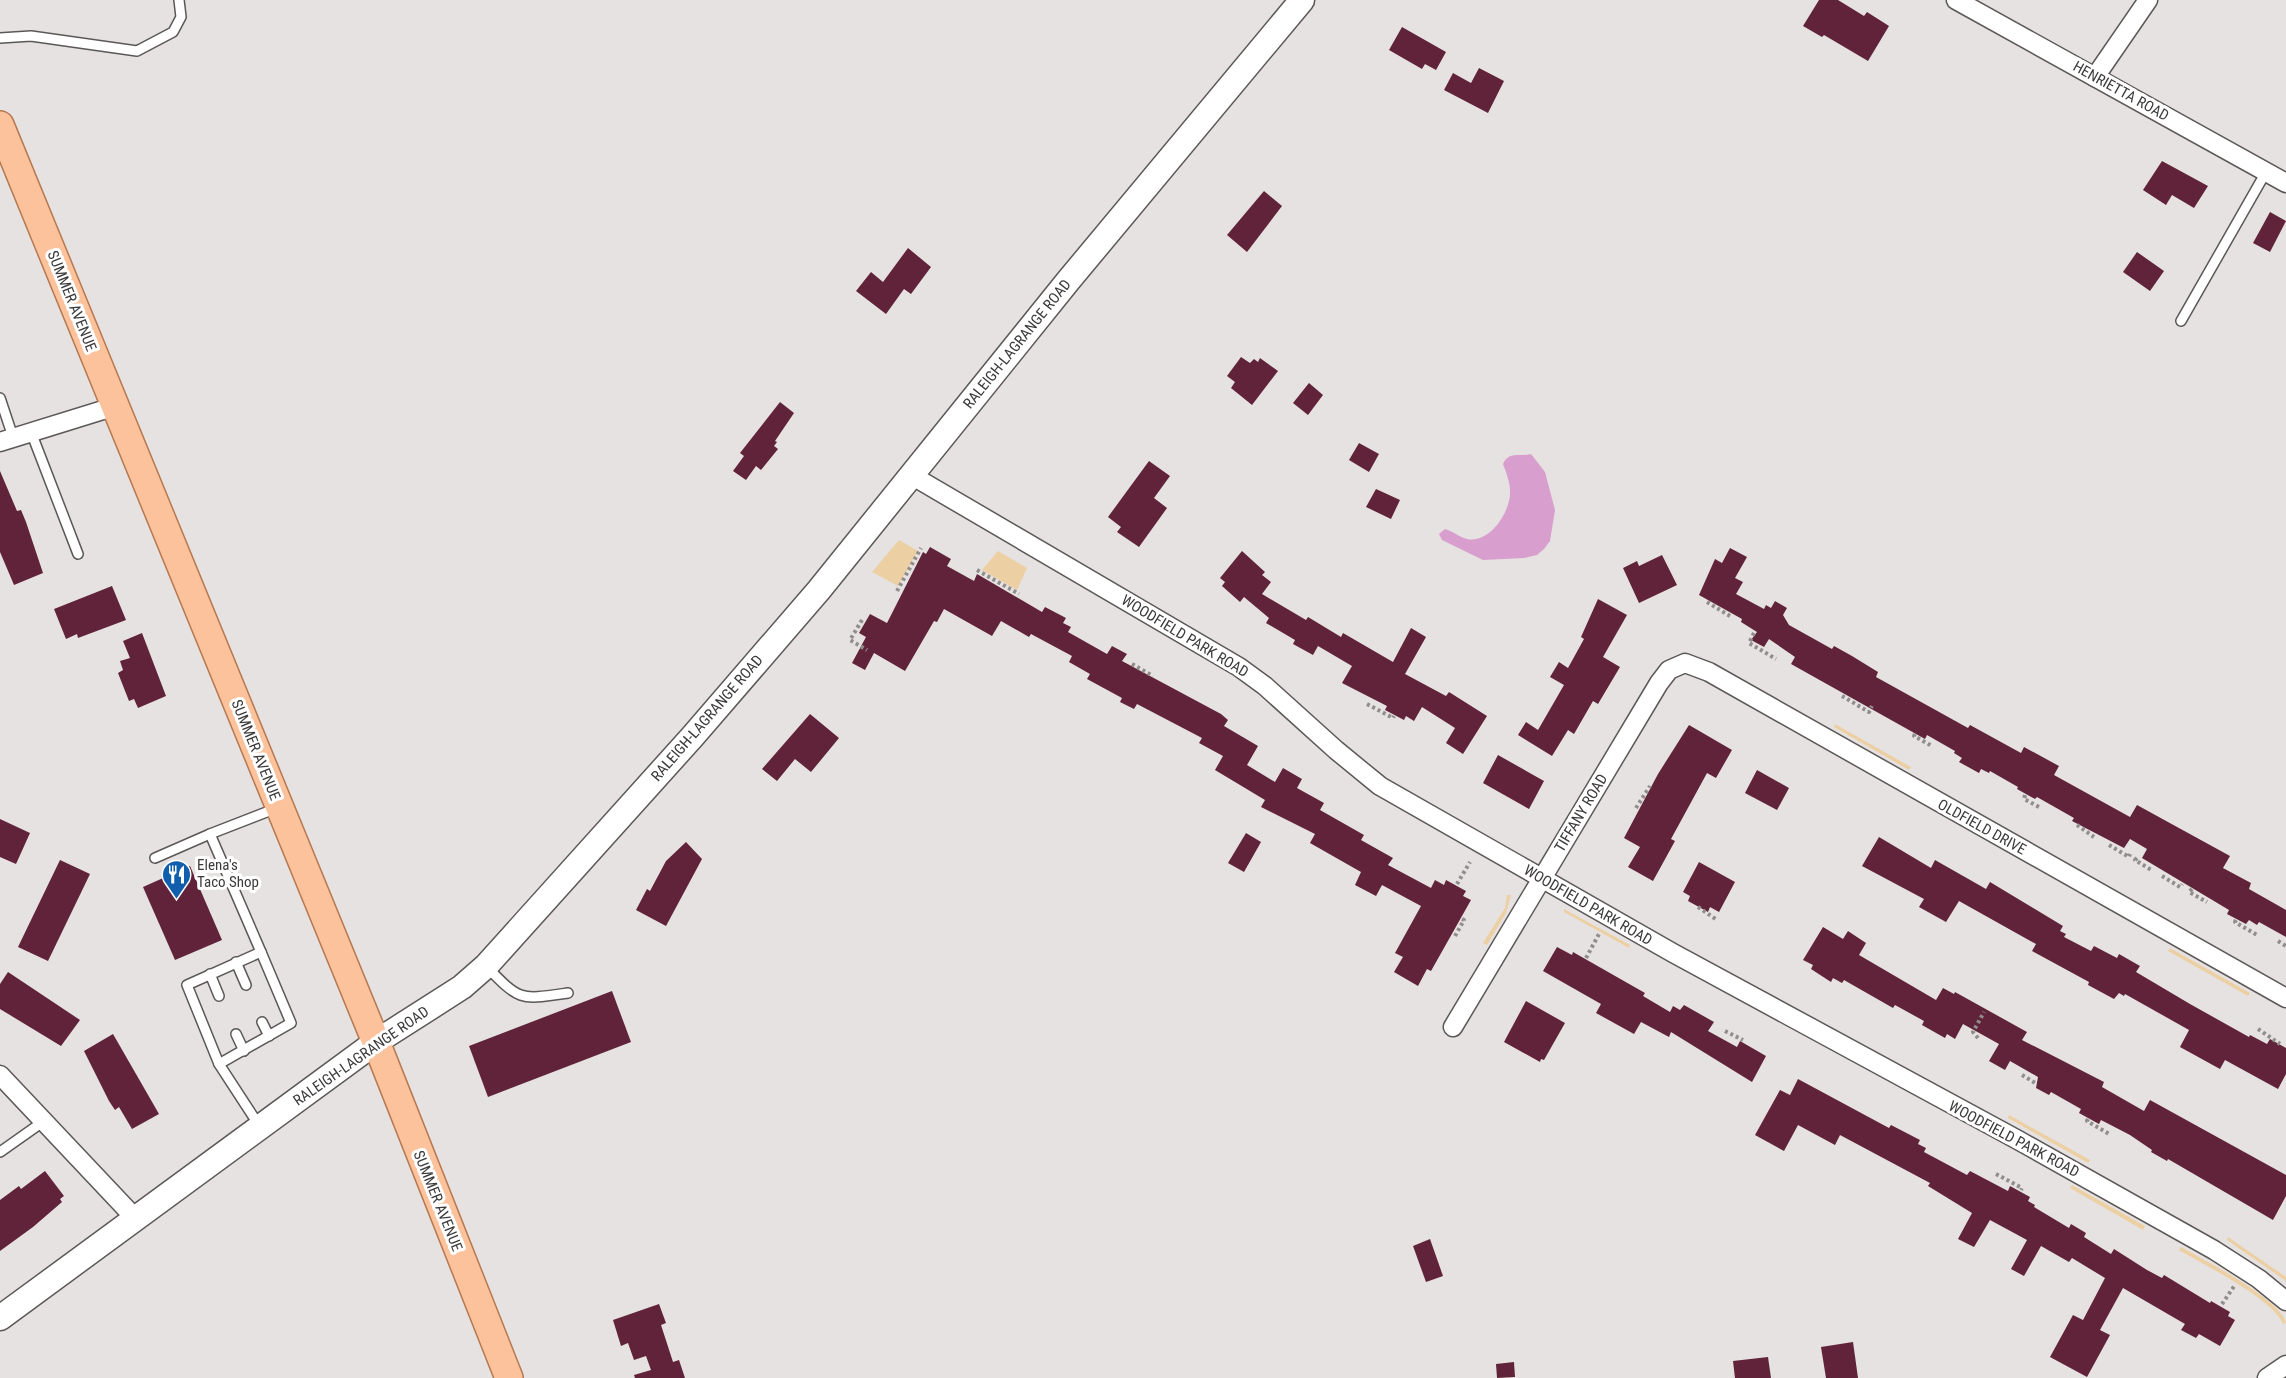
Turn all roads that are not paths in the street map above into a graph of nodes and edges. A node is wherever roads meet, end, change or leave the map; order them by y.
1 (179, 0) edge
2 (1301, 0) edge
3 (1956, 0) edge
4 (2148, 0) edge
5 (0, 38) edge
6 (2095, 77) junction
7 (0, 124) edge
8 (2266, 172) junction
9 (2286, 183) edge
10 (2181, 321) dead end
11 (0, 398) edge
12 (116, 406) junction
13 (31, 432) junction
14 (7, 440) edge
15 (911, 475) junction
16 (78, 554) dead end
17 (1676, 664) joint
18 (279, 807) junction
19 (210, 834) junction
20 (155, 858) dead end
21 (1542, 879) junction
22 (261, 952) junction
23 (236, 962) junction
24 (486, 966) junction
25 (210, 974) junction
26 (246, 985) dead end
27 (568, 993) dead end
28 (219, 996) dead end
29 (2286, 998) edge
30 (262, 1022) dead end
31 (1453, 1027) dead end
32 (236, 1034) dead end
33 (269, 1036) junction
34 (375, 1042) junction
35 (244, 1051) junction
36 (219, 1064) junction
37 (0, 1075) edge
38 (44, 1121) junction
39 (260, 1127) junction
40 (0, 1152) edge
41 (135, 1218) junction
42 (2286, 1301) edge
43 (0, 1318) edge
44 (2286, 1365) edge
45 (509, 1378) edge
46 (2267, 1378) edge

1 - 5 lane
2 - 15 main road, RALEIGH-LAGRANGE ROAD
3 - 6 street, HENRIETTA ROAD
4 - 6 street
6 - 8 street, HENRIETTA ROAD
7 - 12 main road, SUMMER AVENUE
8 - 9 street, HENRIETTA ROAD
8 - 10 lane
11 - 14 lane
12 - 13 street
12 - 18 main road, SUMMER AVENUE
13 - 14 street
13 - 16 lane
15 - 21 street, WOODFIELD PARK ROAD
15 - 24 main road, RALEIGH-LAGRANGE ROAD
17 - 21 street, TIFFANY ROAD
17 - 29 street, OLDFIELD DRIVE
18 - 19 lane
18 - 34 main road, SUMMER AVENUE
19 - 20 lane
19 - 22 lane
21 - 31 street, TIFFANY ROAD
21 - 42 street, WOODFIELD PARK ROAD
22 - 23 lane
22 - 33 lane
23 - 25 lane
23 - 26 lane
24 - 27 lane
24 - 34 main road, RALEIGH-LAGRANGE ROAD
25 - 28 lane
25 - 36 lane
30 - 33 lane
32 - 35 lane
33 - 35 lane
34 - 39 main road, RALEIGH-LAGRANGE ROAD
34 - 45 main road, SUMMER AVENUE
35 - 36 lane
36 - 39 lane
37 - 38 street
38 - 40 lane
38 - 41 street
39 - 41 main road, RALEIGH-LAGRANGE ROAD
41 - 43 main road, RALEIGH-LAGRANGE ROAD
44 - 46 street

